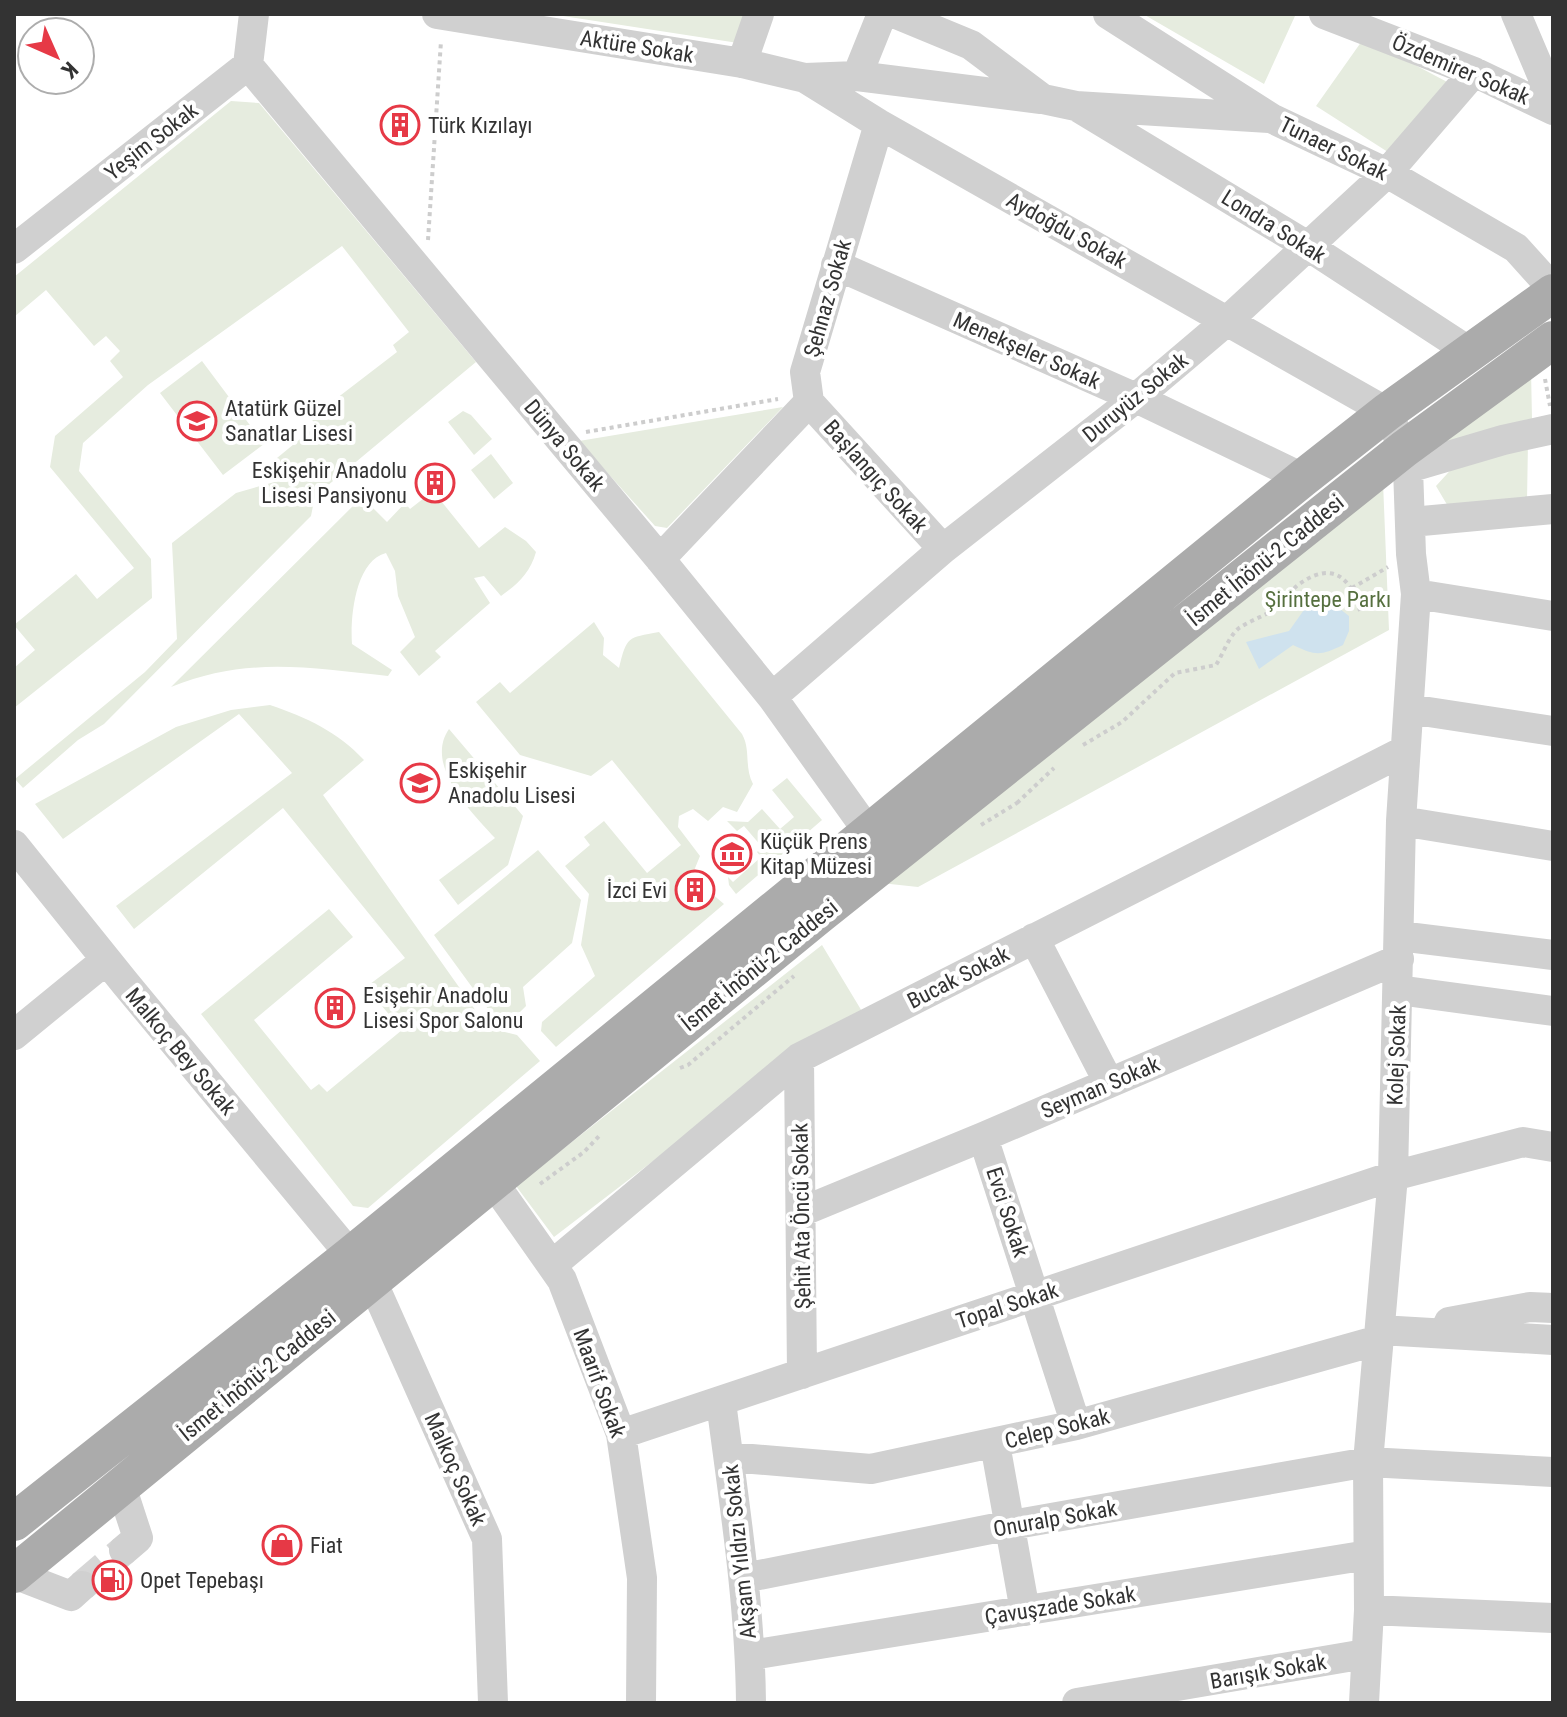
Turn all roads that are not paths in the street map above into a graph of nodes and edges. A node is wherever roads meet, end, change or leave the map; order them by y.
1 (254, 14) edge
2 (437, 14) edge
3 (759, 14) edge
4 (882, 14) edge
5 (896, 14) edge
6 (1108, 14) edge
7 (1324, 14) edge
8 (1516, 14) edge
9 (443, 15) edge
10 (1371, 22) edge
11 (742, 63) junction
12 (248, 65) junction
13 (1474, 72) junction
14 (857, 76) junction
15 (805, 78) junction
16 (1043, 99) junction
17 (1553, 101) edge
18 (1076, 106) junction
19 (1553, 110) edge
20 (1271, 118) junction
21 (879, 124) junction
22 (1387, 173) junction
23 (1306, 245) junction
24 (14, 249) edge
25 (836, 265) junction
26 (1553, 291) edge
27 (1228, 320) junction
28 (1547, 345) edge
29 (1470, 352) junction
30 (809, 398) junction
31 (1136, 398) junction
32 (1387, 412) junction
33 (1552, 422) edge
34 (1406, 459) junction
35 (1303, 478) junction
36 (1553, 509) edge
37 (1411, 522) junction
38 (943, 549) junction
39 (660, 559) junction
40 (1416, 594) junction
41 (1553, 616) edge
42 (772, 697) junction
43 (1409, 709) junction
44 (1553, 731) edge
45 (1404, 751) junction
46 (1401, 821) junction
47 (870, 834) junction
48 (14, 845) edge
49 (1553, 846) edge
50 (1034, 938) junction
51 (1399, 948) junction
52 (1553, 955) edge
53 (106, 960) junction
54 (1398, 990) junction
55 (1553, 1011) edge
56 (14, 1035) edge
57 (799, 1058) junction
58 (1109, 1083) junction
59 (983, 1137) junction
60 (1553, 1147) edge
61 (1393, 1176) junction
62 (493, 1182) junction
63 (801, 1212) junction
64 (552, 1265) junction
65 (361, 1268) junction
66 (1036, 1296) junction
67 (1553, 1308) edge
68 (1388, 1334) junction
69 (1553, 1340) edge
70 (802, 1374) junction
71 (721, 1402) junction
72 (1076, 1425) junction
73 (621, 1434) junction
74 (995, 1444) junction
75 (729, 1457) junction
76 (1368, 1462) junction
77 (1553, 1472) edge
78 (121, 1486) junction
79 (14, 1522) edge
80 (1011, 1525) junction
81 (124, 1550) tunnel mouth
82 (1368, 1555) junction
83 (14, 1574) edge
84 (744, 1578) junction
85 (82, 1586) tunnel mouth
86 (1369, 1610) junction
87 (1025, 1611) junction
88 (1553, 1618) edge
89 (1365, 1654) junction
90 (751, 1655) junction
91 (493, 1703) edge
92 (641, 1703) edge
93 (751, 1703) edge
94 (1077, 1703) edge
95 (1364, 1703) edge

1 - 12 street
2 - 9 street, Aktüre Sokak
3 - 11 street
4 - 14 street
5 - 16 street, Londra Sokak
6 - 20 street, Tunaer Sokak
7 - 10 street, Özdemirer Sokak
8 - 17 street
9 - 11 street, Aktüre Sokak
10 - 13 street, Özdemirer Sokak
11 - 15 street, Aydoğdu Sokak
12 - 24 street, Yeşim Sokak
12 - 39 street, Dünya Sokak
13 - 19 street, Özdemirer Sokak
13 - 22 street, Duruyüz Sokak
14 - 15 street
14 - 16 street
15 - 21 street, Aydoğdu Sokak
16 - 18 street, Londra Sokak
18 - 20 street, Londra Sokak
18 - 23 street, Londra Sokak
20 - 22 street, Tunaer Sokak
21 - 25 street, Şehnaz Sokak
21 - 27 street, Aydoğdu Sokak
22 - 23 street, Duruyüz Sokak
22 - 26 street, Tunaer Sokak
23 - 27 street, Duruyüz Sokak
23 - 29 street, Londra Sokak
25 - 30 street, Şehnaz Sokak
25 - 31 street, Menekşeler Sokak
26 - 29 main road, İsmet İnönü-2 Caddesi
27 - 31 street, Duruyüz Sokak
27 - 32 street, Aydoğdu Sokak
28 - 34 main road, İsmet İnönü-2 Caddesi
29 - 32 main road, İsmet İnönü-2 Caddesi
30 - 38 street, Başlangıç Sokak
30 - 39 street
31 - 35 street, Menekşeler Sokak
31 - 38 street, Duruyüz Sokak
32 - 34 street, Kolej Sokak
32 - 35 main road, İsmet İnönü-2 Caddesi
33 - 34 street
34 - 37 street, Kolej Sokak
34 - 62 main road, İsmet İnönü-2 Caddesi
35 - 47 main road, İsmet İnönü-2 Caddesi
36 - 37 street
37 - 40 street, Kolej Sokak
38 - 42 street, Duruyüz Sokak
39 - 42 street, Dünya Sokak
40 - 41 street
40 - 43 street, Kolej Sokak
42 - 47 street, Dünya Sokak
43 - 44 street
43 - 45 street, Kolej Sokak
45 - 46 street, Kolej Sokak
45 - 50 street, Bucak Sokak
46 - 49 street
46 - 51 street, Kolej Sokak
47 - 65 main road, İsmet İnönü-2 Caddesi
48 - 53 street, Malkoç Bey Sokak
50 - 57 street, Bucak Sokak
50 - 58 street
51 - 52 street
51 - 54 street, Kolej Sokak
51 - 58 street, Seyman Sokak
53 - 56 street
53 - 65 street, Malkoç Bey Sokak
54 - 55 street
54 - 61 street, Kolej Sokak
57 - 63 street, Şehit Ata Öncü Sokak
57 - 64 street, Bucak Sokak
58 - 59 street, Seyman Sokak
59 - 63 street, Seyman Sokak
59 - 66 street, Evci Sokak
60 - 61 street, Topal Sokak
61 - 66 street, Topal Sokak
61 - 68 street, Kolej Sokak
62 - 64 street, Maarif Sokak
62 - 65 main road, İsmet İnönü-2 Caddesi
63 - 70 street, Şehit Ata Öncü Sokak
64 - 73 street, Maarif Sokak
65 - 78 main road, İsmet İnönü-2 Caddesi
65 - 79 main road, İsmet İnönü-2 Caddesi
65 - 91 street, Malkoç Sokak
66 - 70 street, Topal Sokak
66 - 72 street, Evci Sokak
67 - 68 street
68 - 69 street
68 - 72 street, Celep Sokak
68 - 76 street, Kolej Sokak
70 - 71 street, Topal Sokak
71 - 73 street, Topal Sokak
71 - 75 street, Akşam Yıldızı Sokak
72 - 74 street, Celep Sokak
73 - 92 street, Maarif Sokak
74 - 75 street, Celep Sokak
74 - 80 street
75 - 84 street, Akşam Yıldızı Sokak
76 - 77 street, Onuralp Sokak
76 - 80 street, Onuralp Sokak
76 - 82 street, Kolej Sokak
78 - 81 street
78 - 83 main road, İsmet İnönü-2 Caddesi
80 - 84 street, Onuralp Sokak
80 - 87 street
82 - 86 street, Kolej Sokak
82 - 87 street, Çavuşzade Sokak
83 - 85 street
84 - 90 street, Akşam Yıldızı Sokak
86 - 88 street
86 - 89 street, Kolej Sokak
87 - 90 street, Çavuşzade Sokak
89 - 94 street, Barışık Sokak
89 - 95 street, Kolej Sokak
90 - 93 street, Akşam Yıldızı Sokak

